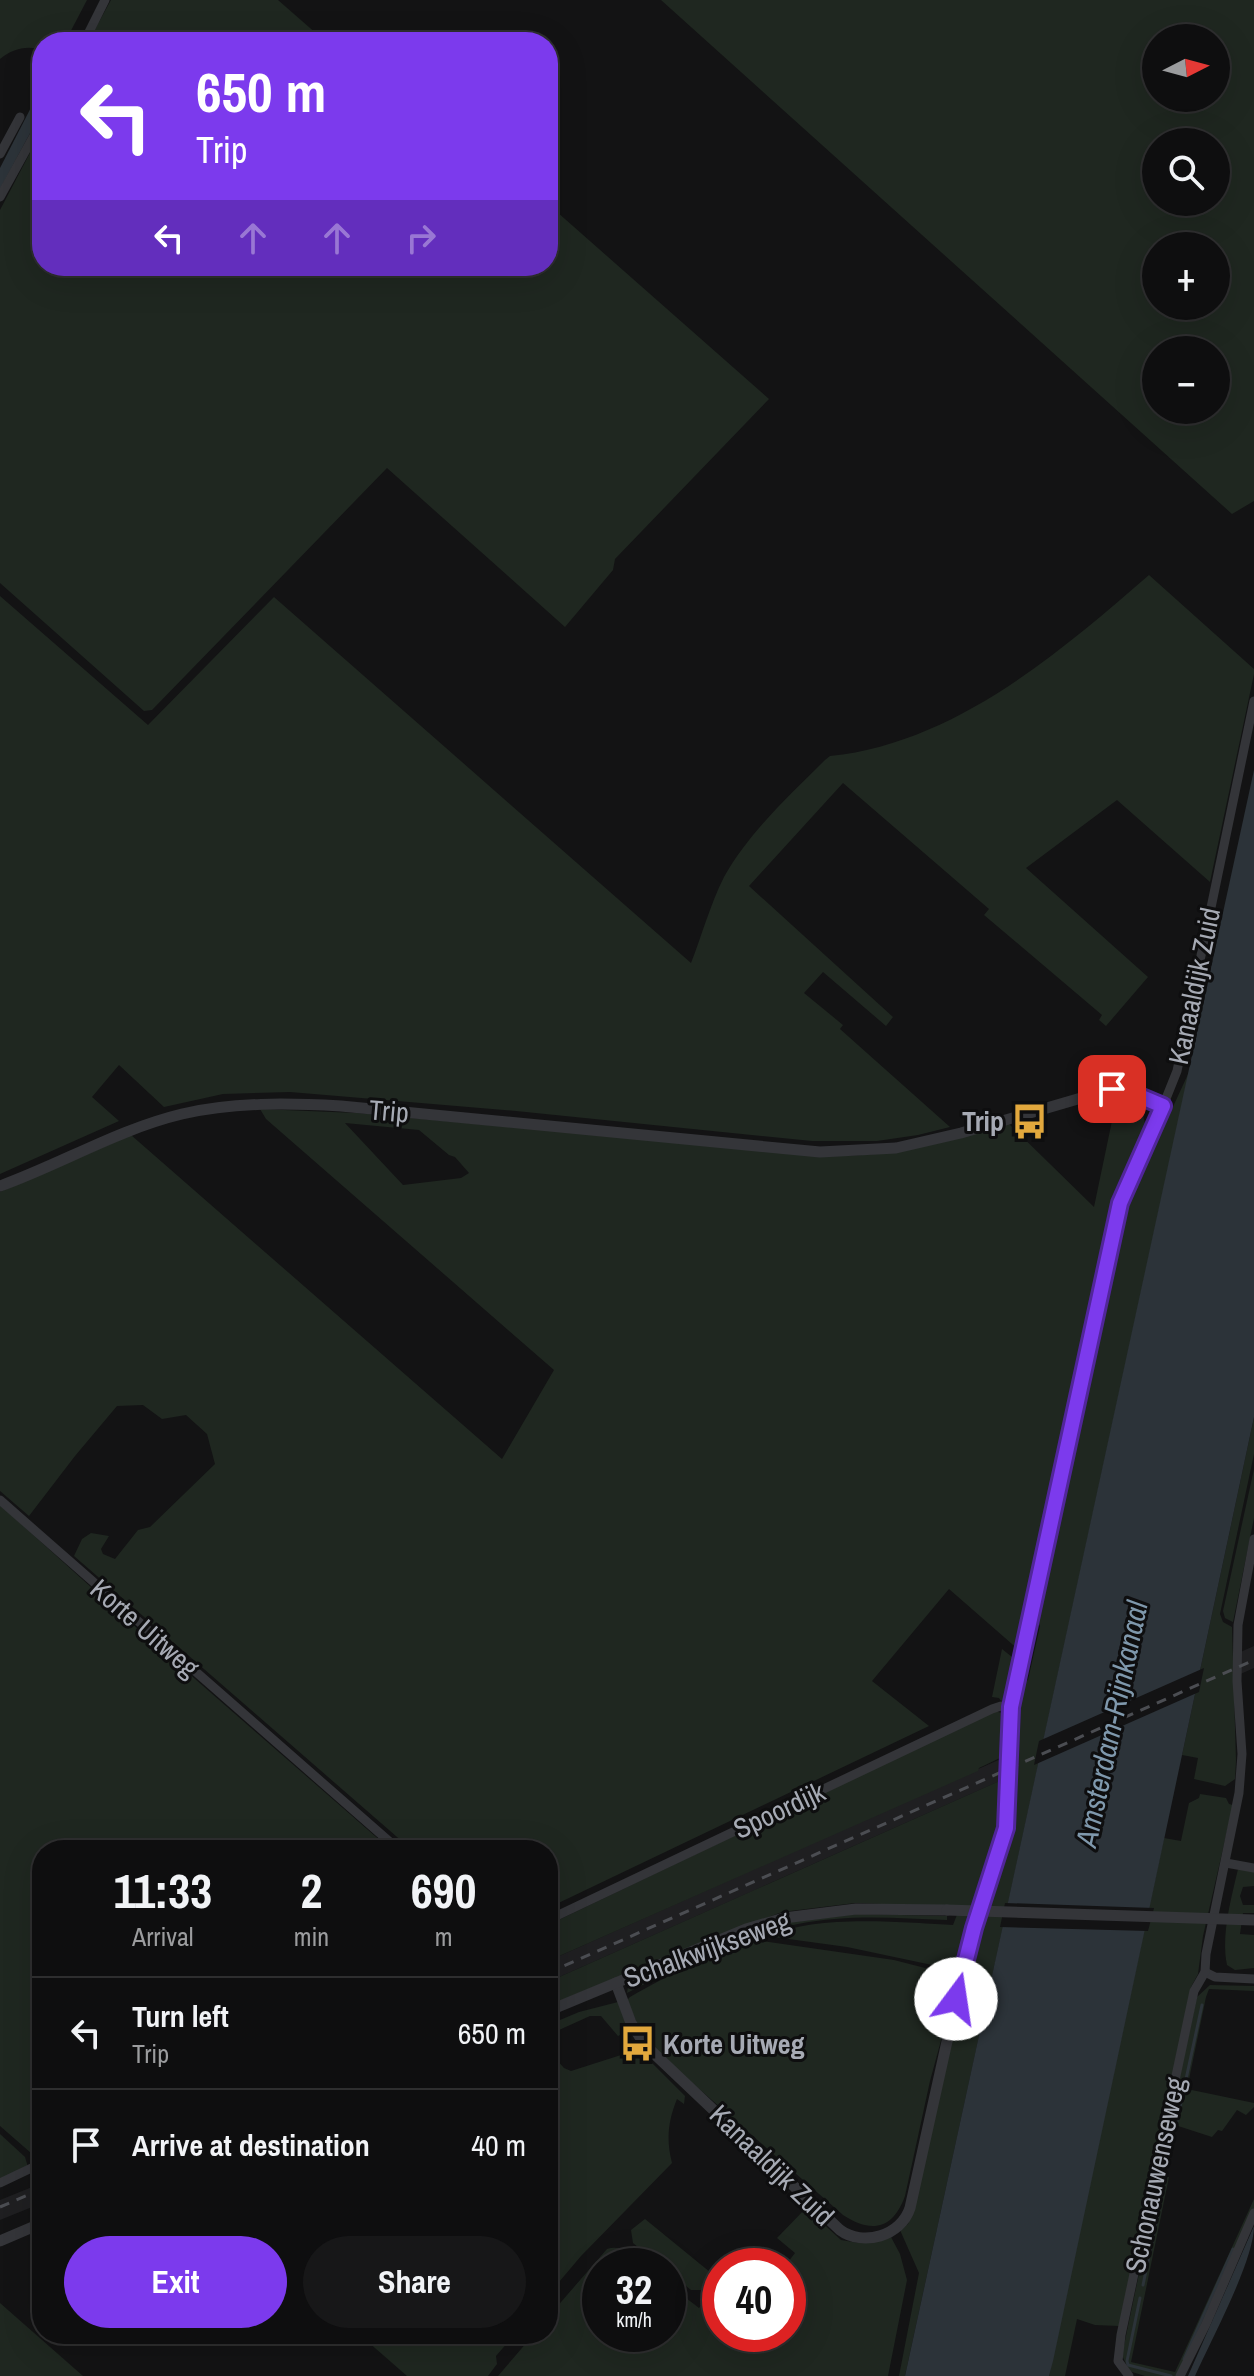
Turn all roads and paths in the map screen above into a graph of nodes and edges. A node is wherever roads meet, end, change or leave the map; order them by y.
1 (105, 0) edge
2 (89, 32) edge
3 (20, 117) dead end
4 (32, 139) edge
5 (0, 154) edge
6 (0, 197) edge
7 (1254, 701) edge
8 (1163, 1106) junction
9 (0, 1186) edge
10 (0, 1500) edge
11 (1254, 1539) edge
12 (1011, 1707) junction
13 (388, 1840) edge
14 (1226, 1863) junction
15 (1254, 1868) edge
16 (558, 1915) edge
17 (1254, 1920) edge
18 (1205, 1972) junction
19 (1254, 1979) edge
20 (616, 1983) junction
21 (558, 2007) edge
22 (32, 2168) edge
23 (0, 2183) edge
24 (1254, 2213) edge
25 (32, 2227) edge
26 (0, 2241) edge
27 (1129, 2376) edge
28 (1180, 2376) edge

1 - 2 street
3 - 5 street
4 - 6 street
7 - 8 street, Kanaaldijk Zuid
8 - 9 street, Trip
8 - 12 street, Kanaaldijk Zuid
10 - 13 street, Korte Uitweg
11 - 14 street, Schonauwenseweg
12 - 16 street, Spoordijk
12 - 20 street, Kanaaldijk Zuid
14 - 15 street
14 - 18 street, Schonauwenseweg
17 - 20 street, Schalkwijkseweg, bridge
18 - 19 street
18 - 27 street, Schonauwenseweg
20 - 21 street, Schalkwijkseweg
22 - 23 street
24 - 28 street
25 - 26 street

